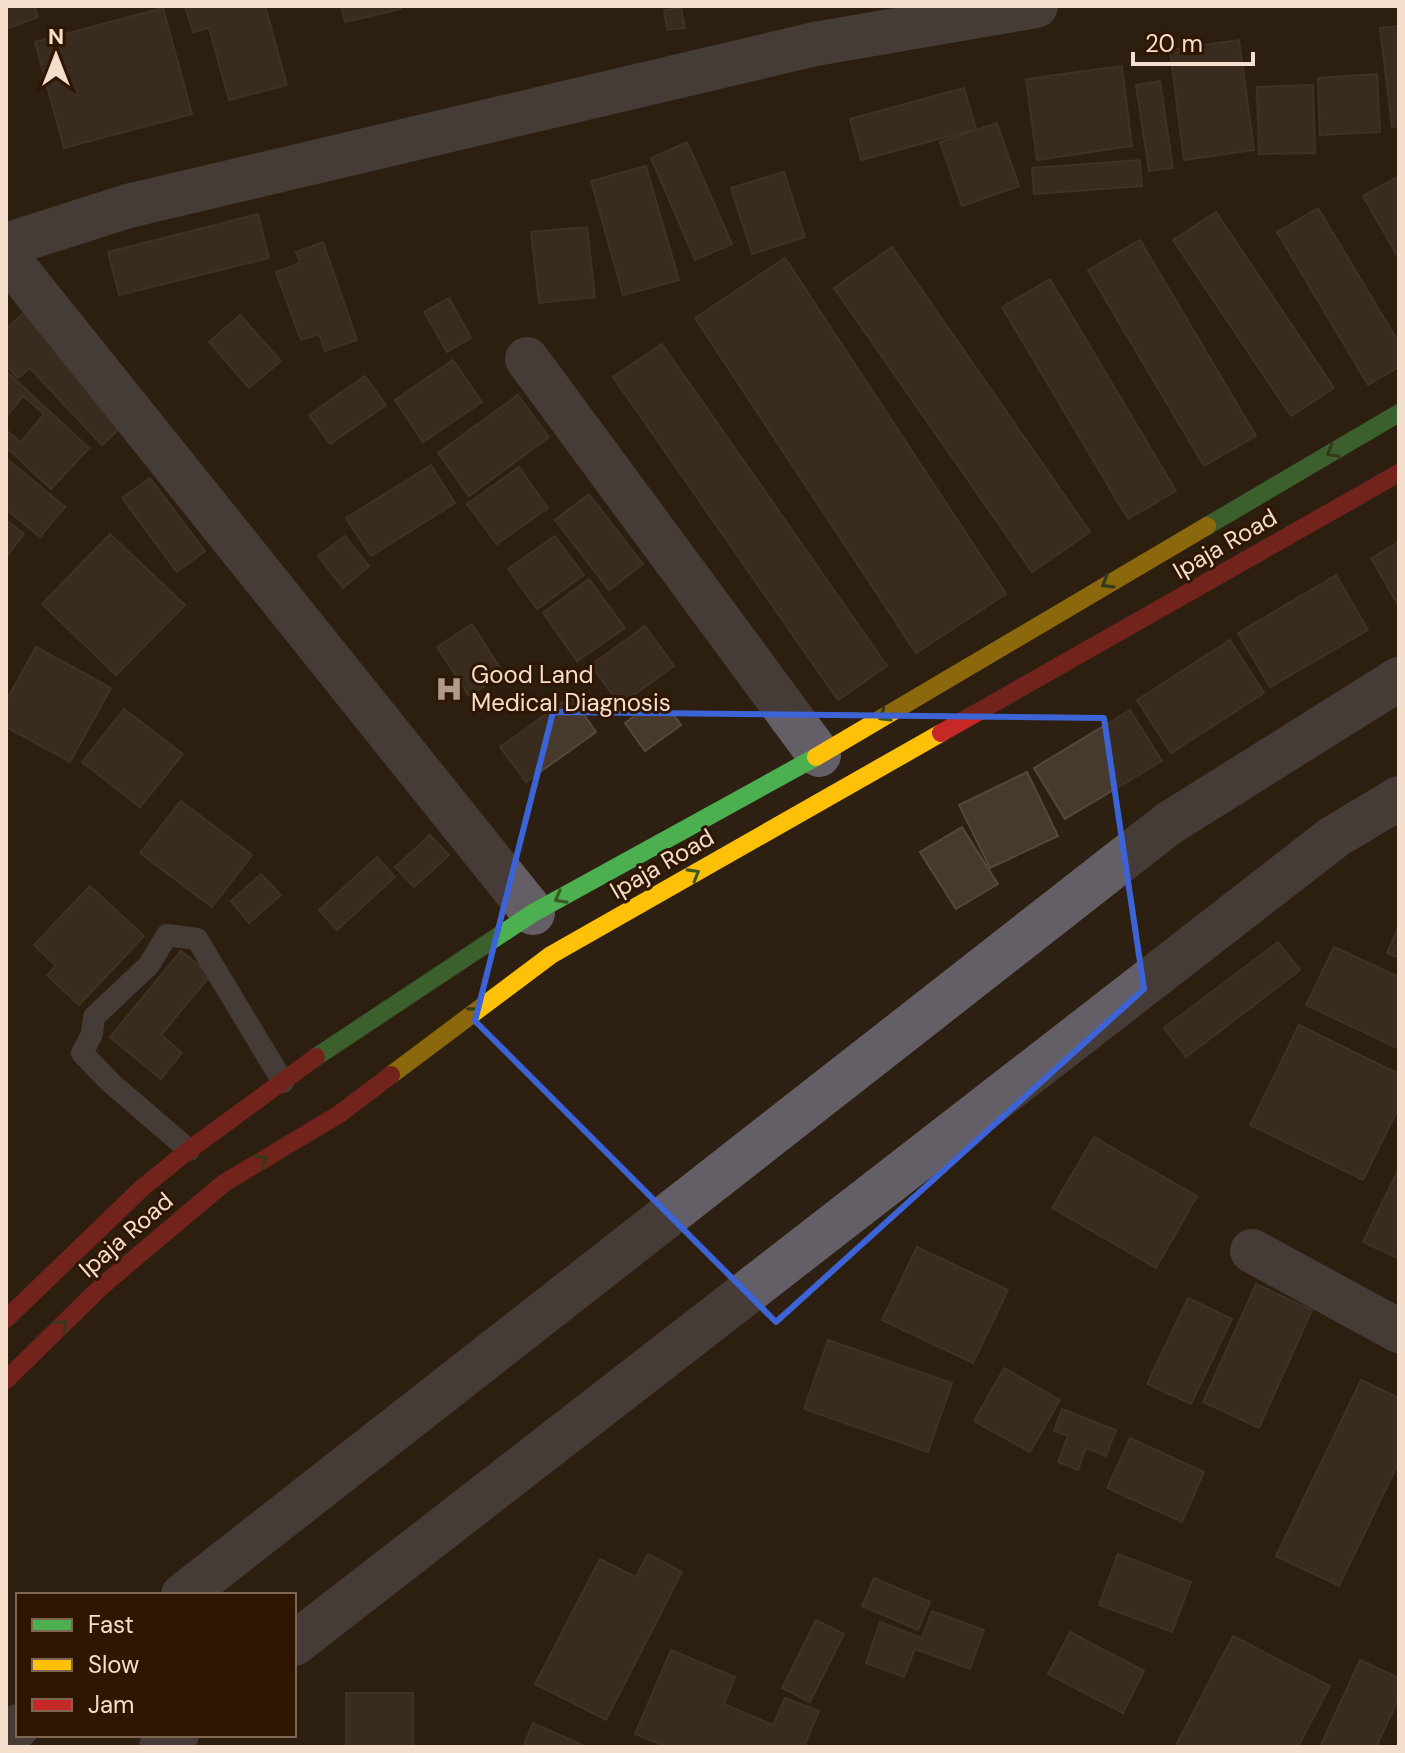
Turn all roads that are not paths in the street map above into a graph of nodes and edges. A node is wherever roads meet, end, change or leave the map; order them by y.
1 (1036, 6) edge
2 (6, 245) edge
3 (6, 256) edge
4 (527, 359) dead end
5 (1399, 413) edge
6 (1399, 473) edge
7 (1399, 679) edge
8 (819, 755) junction
9 (1399, 798) edge
10 (533, 913) junction
11 (283, 1082) junction
12 (189, 1150) junction
13 (1252, 1251) dead end
14 (6, 1319) edge
15 (1399, 1331) edge
16 (6, 1380) edge
17 (186, 1593) edge
18 (296, 1642) edge

1 - 2 street
3 - 10 street
4 - 8 street
5 -> 8 main road, Ipaja Road
16 -> 6 main road, Ipaja Road
7 - 17 street
8 -> 10 main road, Ipaja Road
9 - 18 street
10 - 11 main road, Ipaja Road
11 - 12 main road, Ipaja Road
11 - 12 lane
12 - 14 main road, Ipaja Road
13 - 15 street

